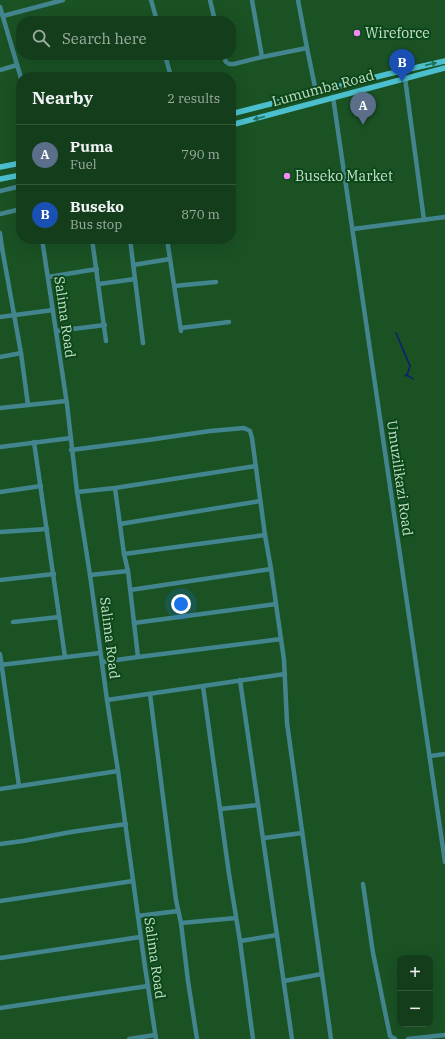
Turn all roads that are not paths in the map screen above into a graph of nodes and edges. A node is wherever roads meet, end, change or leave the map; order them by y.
1 (63, 0) edge
2 (151, 0) edge
3 (210, 0) edge
4 (252, 0) edge
5 (298, 0) edge
6 (0, 7) edge
7 (3, 16) junction
8 (156, 16) edge
9 (214, 16) edge
10 (307, 48) junction
11 (262, 57) junction
12 (166, 60) edge
13 (225, 60) edge
14 (445, 61) edge
15 (17, 65) junction
16 (445, 68) edge
17 (0, 70) edge
18 (19, 72) edge
19 (170, 72) edge
20 (405, 78) junction
21 (316, 92) junction
22 (333, 97) junction
23 (236, 113) edge
24 (236, 124) edge
25 (16, 164) edge
26 (0, 167) edge
27 (16, 176) edge
28 (0, 178) edge
29 (16, 187) edge
30 (0, 191) edge
31 (16, 210) edge
32 (0, 214) edge
33 (445, 216) edge
34 (424, 220) junction
35 (352, 229) junction
36 (0, 234) edge
37 (43, 244) edge
38 (93, 244) edge
39 (131, 244) edge
40 (168, 244) edge
41 (1, 248) edge
42 (170, 258) junction
43 (133, 265) junction
44 (97, 269) junction
45 (48, 277) junction
46 (135, 279) junction
47 (216, 282) dead end
48 (99, 284) junction
49 (174, 286) junction
50 (53, 310) junction
51 (14, 316) junction
52 (0, 317) edge
53 (229, 322) dead end
54 (105, 325) junction
55 (56, 332) junction
56 (106, 341) dead end
57 (143, 343) dead end
58 (21, 354) junction
59 (0, 357) edge
60 (66, 401) junction
61 (28, 405) junction
62 (0, 408) edge
63 (71, 438) junction
64 (34, 442) junction
65 (0, 447) edge
66 (72, 450) junction
67 (256, 466) junction
68 (41, 486) junction
69 (115, 488) junction
70 (0, 492) edge
71 (77, 492) junction
72 (260, 501) junction
73 (120, 524) junction
74 (47, 529) junction
75 (0, 532) edge
76 (265, 535) junction
77 (124, 554) junction
78 (271, 569) junction
79 (128, 571) junction
80 (54, 574) junction
81 (90, 575) junction
82 (0, 580) edge
83 (130, 590) junction
84 (276, 604) junction
85 (59, 617) junction
86 (13, 622) dead end
87 (134, 623) junction
88 (281, 639) junction
89 (100, 652) junction
90 (0, 654) edge
91 (138, 656) junction
92 (65, 657) junction
93 (102, 662) junction
94 (1, 664) edge
95 (285, 674) junction
96 (240, 680) junction
97 (203, 686) junction
98 (150, 694) junction
99 (107, 700) junction
100 (445, 754) edge
101 (430, 756) junction
102 (118, 771) junction
103 (20, 786) junction
104 (0, 789) edge
105 (258, 805) junction
106 (220, 809) junction
107 (126, 824) junction
108 (302, 833) junction
109 (264, 838) junction
110 (0, 844) edge
111 (445, 862) edge
112 (133, 881) junction
113 (363, 884) dead end
114 (0, 901) edge
115 (178, 911) junction
116 (138, 916) junction
117 (236, 918) junction
118 (181, 923) junction
119 (277, 935) junction
120 (140, 937) junction
121 (240, 940) junction
122 (0, 958) edge
123 (322, 974) junction
124 (284, 981) junction
125 (148, 986) junction
126 (0, 1008) edge
127 (445, 1035) edge
128 (155, 1037) edge
129 (129, 1039) edge
130 (197, 1039) edge
131 (253, 1039) edge
132 (292, 1039) edge
133 (331, 1039) edge
134 (395, 1039) edge
135 (408, 1039) edge

1 - 7 street
2 - 8 street
3 - 9 street
4 - 11 street
5 - 10 street
6 - 7 street
7 - 15 street
10 - 11 street
10 - 21 street
11 - 13 street
12 - 19 street
21 -> 14 main road, Lumumba Road
15 - 17 street
15 - 18 street
16 - 20 main road, Lumumba Road
20 - 22 main road, Lumumba Road
20 - 34 street
21 - 23 main road, Lumumba Road
22 -> 24 main road, Lumumba Road
22 - 35 street, Umuzilikazi Road
25 - 26 main road
27 - 28 main road
29 - 30 street
31 - 32 street
33 - 34 street
34 - 35 street
35 - 101 street, Umuzilikazi Road
36 - 41 street
37 - 45 street, Salima Road
38 - 44 street
39 - 43 street
40 - 42 street
41 - 51 street
42 - 43 street
42 - 49 street
43 - 46 street
44 - 45 street
44 - 48 street
45 - 50 street, Salima Road
46 - 48 street
46 - 57 street
47 - 49 street
48 - 54 street
49 - 53 street
50 - 51 street
50 - 55 street, Salima Road
51 - 52 street
51 - 58 street
54 - 55 street
54 - 56 street
55 - 60 street, Salima Road
58 - 59 street
58 - 61 street
60 - 61 street
60 - 63 street, Salima Road
61 - 62 street
63 - 64 street
63 - 66 street, Salima Road
64 - 65 street
64 - 68 street
66 - 67 street
66 - 71 street, Salima Road
67 - 69 street
67 - 72 street
68 - 70 street
68 - 74 street
69 - 71 street
69 - 73 street
71 - 81 street, Salima Road
72 - 73 street
72 - 76 street
73 - 77 street
74 - 75 street
74 - 80 street
76 - 77 street
76 - 78 street
77 - 79 street
78 - 83 street
78 - 84 street
79 - 81 street
79 - 83 street
80 - 82 street
80 - 85 street
81 - 89 street, Salima Road
83 - 87 street
84 - 87 street
84 - 88 street
85 - 86 street
85 - 92 street
87 - 91 street
88 - 91 street
88 - 95 street
89 - 92 street
89 - 93 street, Salima Road
90 - 94 street
91 - 93 street
92 - 94 street
93 - 99 street, Salima Road
94 - 103 street
95 - 96 street
95 - 108 street
96 - 97 street
96 - 105 street
97 - 98 street
97 - 106 street
98 - 99 street
98 - 115 street
99 - 102 street, Salima Road
100 - 101 street
101 - 111 street, Umuzilikazi Road
102 - 103 street
102 - 107 street, Salima Road
103 - 104 street
105 - 106 street
105 - 109 street
106 - 117 street
107 - 110 street
107 - 112 street, Salima Road
108 - 109 street
108 - 123 street
109 - 119 street
112 - 114 street
112 - 116 street, Salima Road
113 - 134 street
115 - 116 street
115 - 118 street
116 - 120 street, Salima Road
117 - 118 street
117 - 121 street
118 - 130 street
119 - 121 street
119 - 124 street
120 - 122 street
120 - 125 street, Salima Road
121 - 131 street
123 - 124 street
123 - 133 street
124 - 132 street
125 - 126 street
125 - 128 street, Salima Road
127 - 135 street
128 - 129 street

